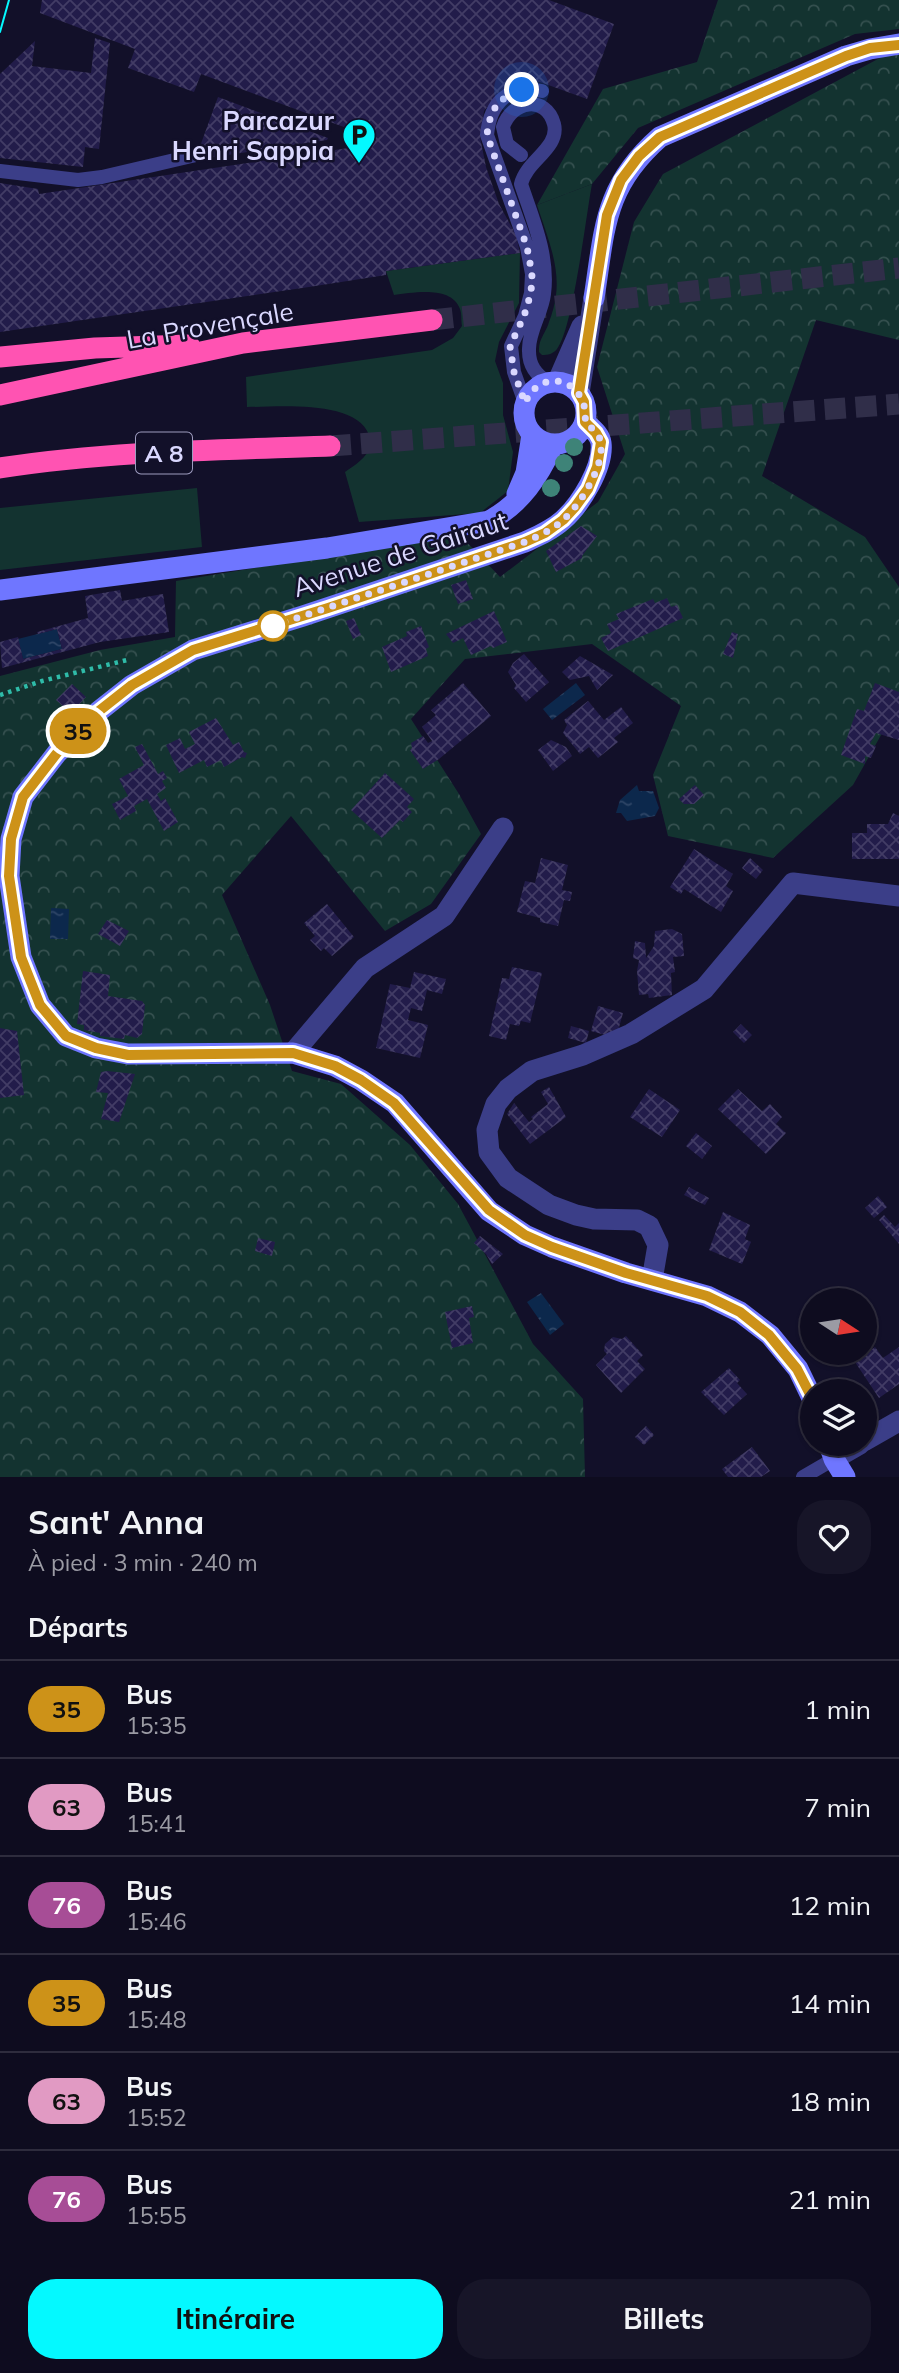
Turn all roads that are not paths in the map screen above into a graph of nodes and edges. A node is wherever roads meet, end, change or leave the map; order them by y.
1 (899, 44) edge
2 (541, 91) dead end
3 (197, 155) dead end
4 (521, 155) dead end
5 (0, 172) edge
6 (594, 298) junction
7 (432, 320) tunnel mouth
8 (243, 344) junction
9 (0, 357) edge
10 (552, 382) junction
11 (579, 393) junction
12 (0, 395) edge
13 (525, 403) junction
14 (585, 422) junction
15 (532, 435) junction
16 (554, 444) junction
17 (330, 446) tunnel mouth
18 (0, 468) edge
19 (504, 513) junction
20 (0, 590) edge
21 (503, 828) dead end
22 (899, 896) edge
23 (293, 1053) junction
24 (652, 1280) junction
25 (802, 1379) edge
26 (899, 1421) edge
27 (877, 1434) edge
28 (836, 1460) edge
29 (803, 1477) edge

1 - 6 street
2 - 13 lane
3 - 5 lane
4 - 10 lane
6 - 10 street
6 - 11 street
7 - 8 highway, La Provençale
8 - 9 highway
8 - 12 highway, La Provençale
10 - 11 street
10 - 13 street
11 - 14 street
13 - 15 street
14 - 16 street
14 - 23 street, Avenue de Gairaut
15 - 16 street
15 - 19 street, Avenue de Gairaut
16 - 19 street, Avenue de Gairaut
17 - 18 highway, A 8
19 - 20 street, Avenue de Gairaut
21 - 23 street
22 - 24 street
23 - 24 street, Avenue de Gairaut
24 - 25 street, Avenue de Gairaut
26 - 27 street
28 - 29 lane

